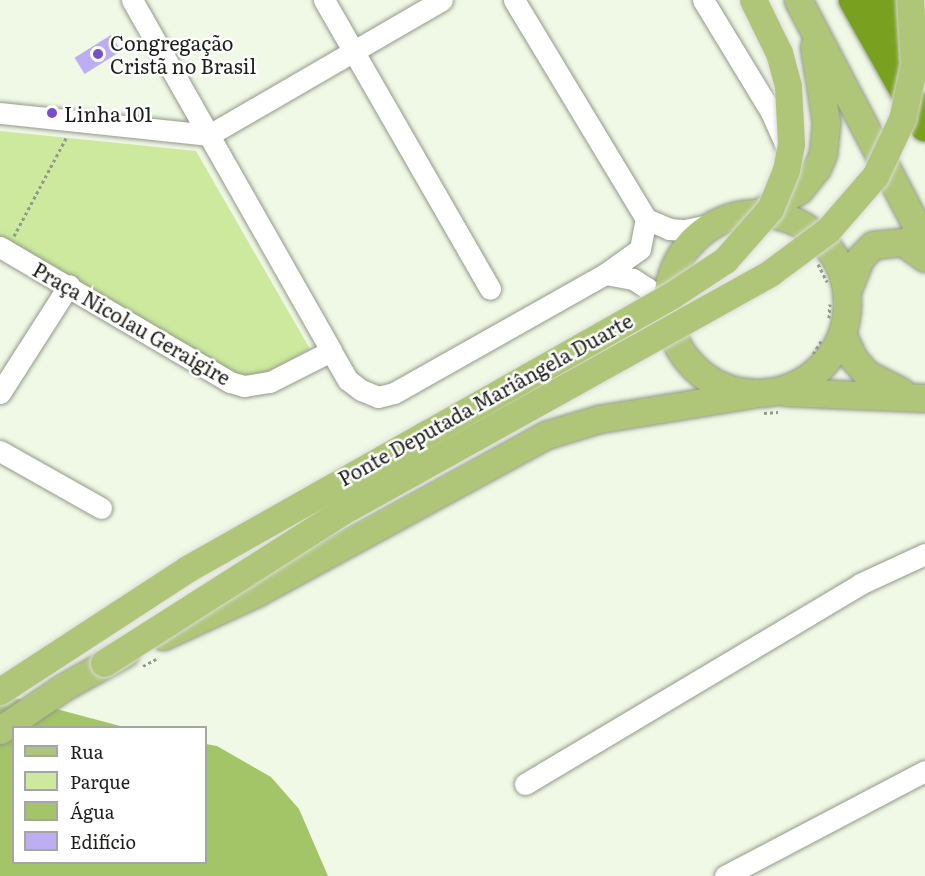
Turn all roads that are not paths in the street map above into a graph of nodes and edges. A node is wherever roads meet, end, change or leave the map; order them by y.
1 (132, 0) edge
2 (324, 0) edge
3 (442, 0) edge
4 (514, 0) edge
5 (703, 0) edge
6 (753, 0) edge
7 (854, 0) edge
8 (882, 0) edge
9 (910, 0) edge
10 (802, 7) edge
11 (353, 52) junction
12 (925, 73) edge
13 (0, 112) edge
14 (925, 126) edge
15 (209, 135) junction
16 (791, 196) junction
17 (758, 213) junction
18 (646, 219) junction
19 (713, 224) junction
20 (925, 242) edge
21 (3, 249) edge
22 (925, 258) edge
23 (605, 274) junction
24 (69, 285) junction
25 (490, 289) dead end
26 (847, 291) junction
27 (666, 310) junction
28 (842, 334) junction
29 (331, 351) junction
30 (0, 393) edge
31 (765, 393) junction
32 (916, 396) edge
33 (0, 451) edge
34 (101, 508) dead end
35 (925, 554) edge
36 (104, 663) junction
37 (0, 691) edge
38 (0, 730) edge
39 (925, 771) edge
40 (525, 784) dead end
41 (725, 876) edge

1 - 15 street
2 - 11 street
3 - 11 street
4 - 18 street
5 - 16 street
6 - 37 main road, Ponte Deputada Mariângela Duarte, bridge
7 - 14 highway
8 - 12 highway
9 - 36 main road, Ponte Deputada Mariângela Duarte, bridge
10 - 16 main road
10 - 20 main road
11 - 15 street
11 - 25 street
13 - 15 street
15 - 29 street
16 - 17 main road
17 - 19 main road
17 - 26 main road
18 - 19 street
18 - 23 street
19 - 27 main road
21 - 24 street, Praça Nicolau Geraigire
22 - 26 main road
23 - 27 street
23 - 29 street
24 - 29 street, Praça Nicolau Geraigire
24 - 30 street
26 - 28 main road
27 - 31 main road
28 - 31 main road
28 - 32 main road
31 - 32 main road
31 - 36 main road, Ponte Deputada Mariângela Duarte, bridge
33 - 34 street
35 - 40 street
36 - 38 main road, Ponte Deputada Mariângela Duarte
39 - 41 street

